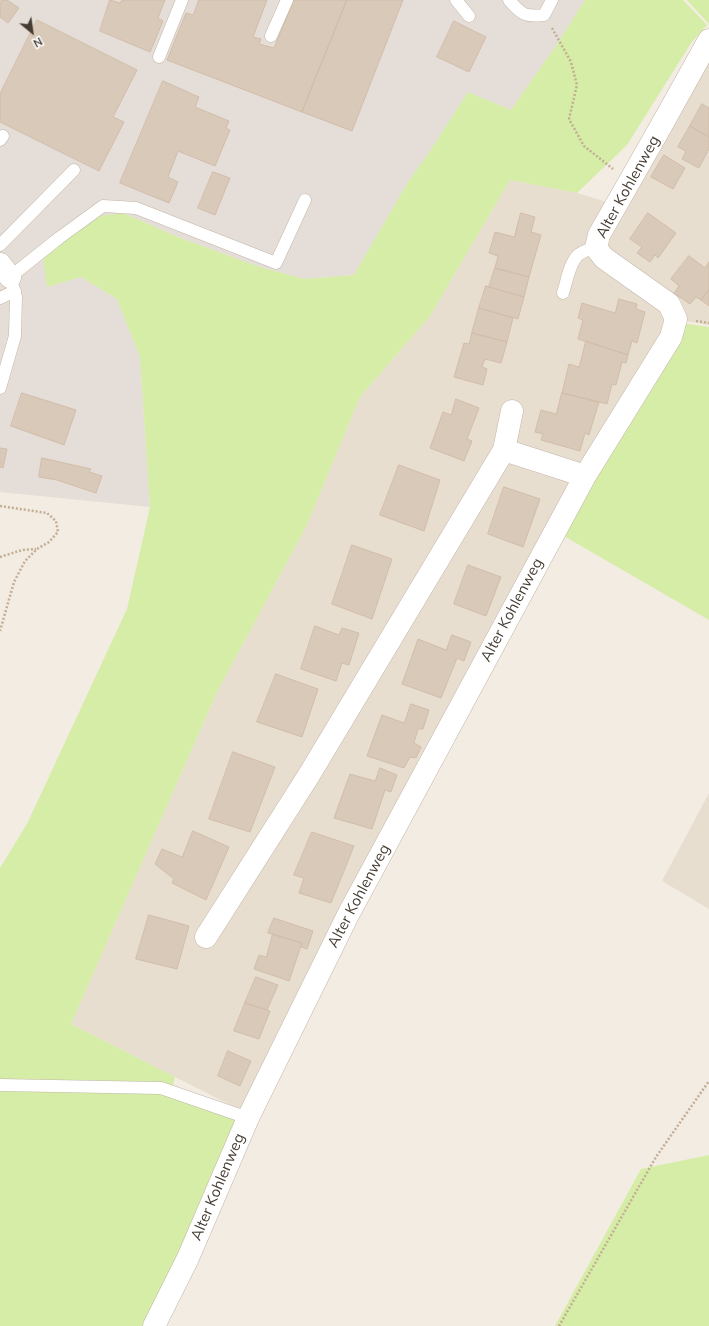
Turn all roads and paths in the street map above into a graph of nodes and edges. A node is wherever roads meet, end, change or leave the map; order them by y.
1 (182, 0) edge
2 (287, 0) edge
3 (456, 0) edge
4 (509, 0) edge
5 (552, 0) edge
6 (544, 15) junction
7 (469, 16) dead end
8 (271, 36) dead end
9 (709, 40) edge
10 (159, 57) dead end
11 (74, 170) dead end
12 (629, 181) junction
13 (305, 200) dead end
14 (0, 245) edge
15 (596, 248) junction
16 (8, 278) edge
17 (563, 293) dead end
18 (0, 298) edge
19 (0, 388) edge
20 (512, 411) dead end
21 (504, 450) junction
22 (585, 476) junction
23 (0, 506) edge
24 (37, 549) junction
25 (0, 557) edge
26 (0, 632) edge
27 (206, 937) dead end
28 (709, 1081) edge
29 (0, 1085) edge
30 (248, 1118) junction
31 (154, 1326) edge
32 (559, 1326) edge

1 - 10 lane
2 - 8 lane
3 - 7 lane
4 - 6 lane
5 - 6 lane
6 - 12 path
9 - 12 street, Alter Kohlenweg
11 - 14 lane
12 - 15 street, Alter Kohlenweg
13 - 16 lane
15 - 17 lane
15 - 22 street, Alter Kohlenweg
16 - 18 lane
16 - 19 lane
20 - 21 street
21 - 22 street
21 - 27 street
22 - 30 street, Alter Kohlenweg
23 - 24 path
24 - 25 path
24 - 26 path
28 - 32 path
29 - 30 lane
30 - 31 street, Alter Kohlenweg

